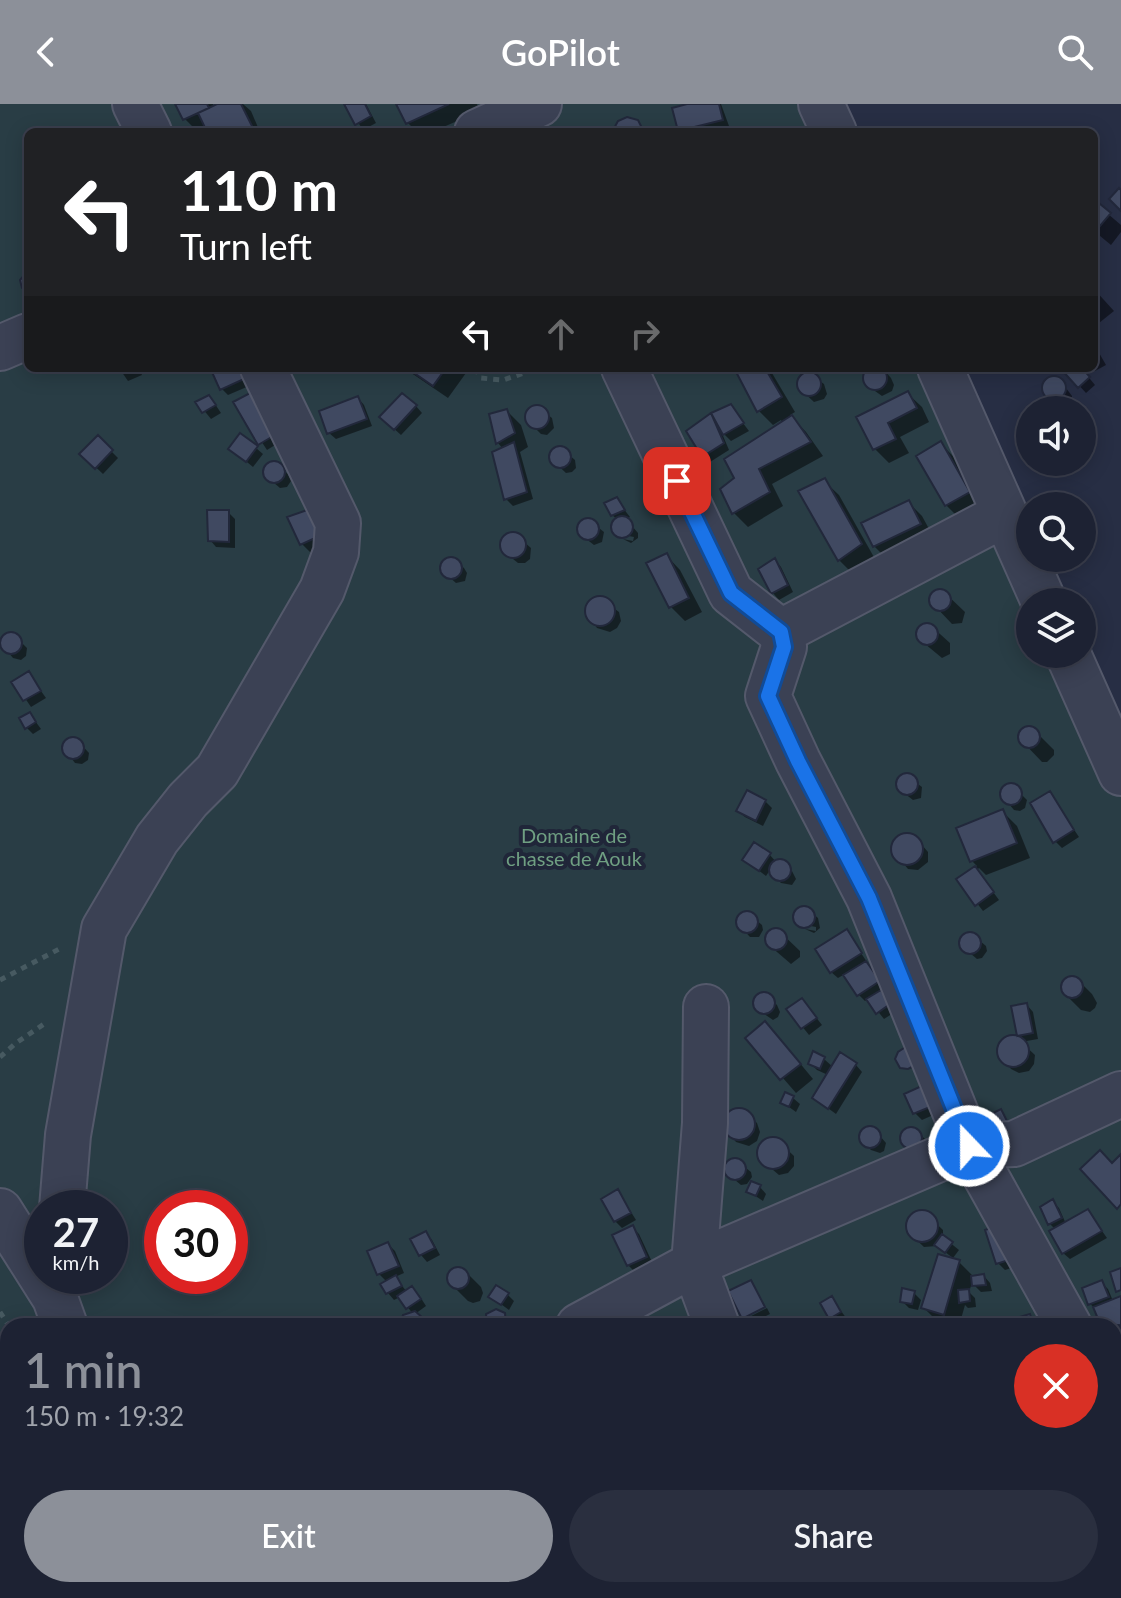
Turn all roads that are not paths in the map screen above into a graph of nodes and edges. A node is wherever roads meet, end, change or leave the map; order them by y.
1 (135, 104) edge
2 (821, 104) edge
3 (147, 128) edge
4 (832, 128) edge
5 (24, 338) edge
6 (0, 348) edge
7 (265, 372) edge
8 (626, 372) edge
9 (942, 372) edge
10 (1005, 514) junction
11 (1038, 588) edge
12 (781, 632) junction
13 (1074, 668) edge
14 (1121, 773) edge
15 (706, 1007) dead end
16 (1121, 1094) edge
17 (969, 1146) junction
18 (63, 1190) edge
19 (0, 1211) edge
20 (694, 1264) junction
21 (55, 1306) edge
22 (594, 1318) edge
23 (714, 1318) edge
24 (1065, 1318) edge

1 - 3 street
2 - 4 street
5 - 6 street
7 - 18 street
8 - 12 street
9 - 10 street
10 - 11 street
10 - 12 street
12 - 17 street
13 - 14 street
15 - 20 street
16 - 17 street
17 - 20 street
17 - 24 street
19 - 21 street
20 - 22 street
20 - 23 street

